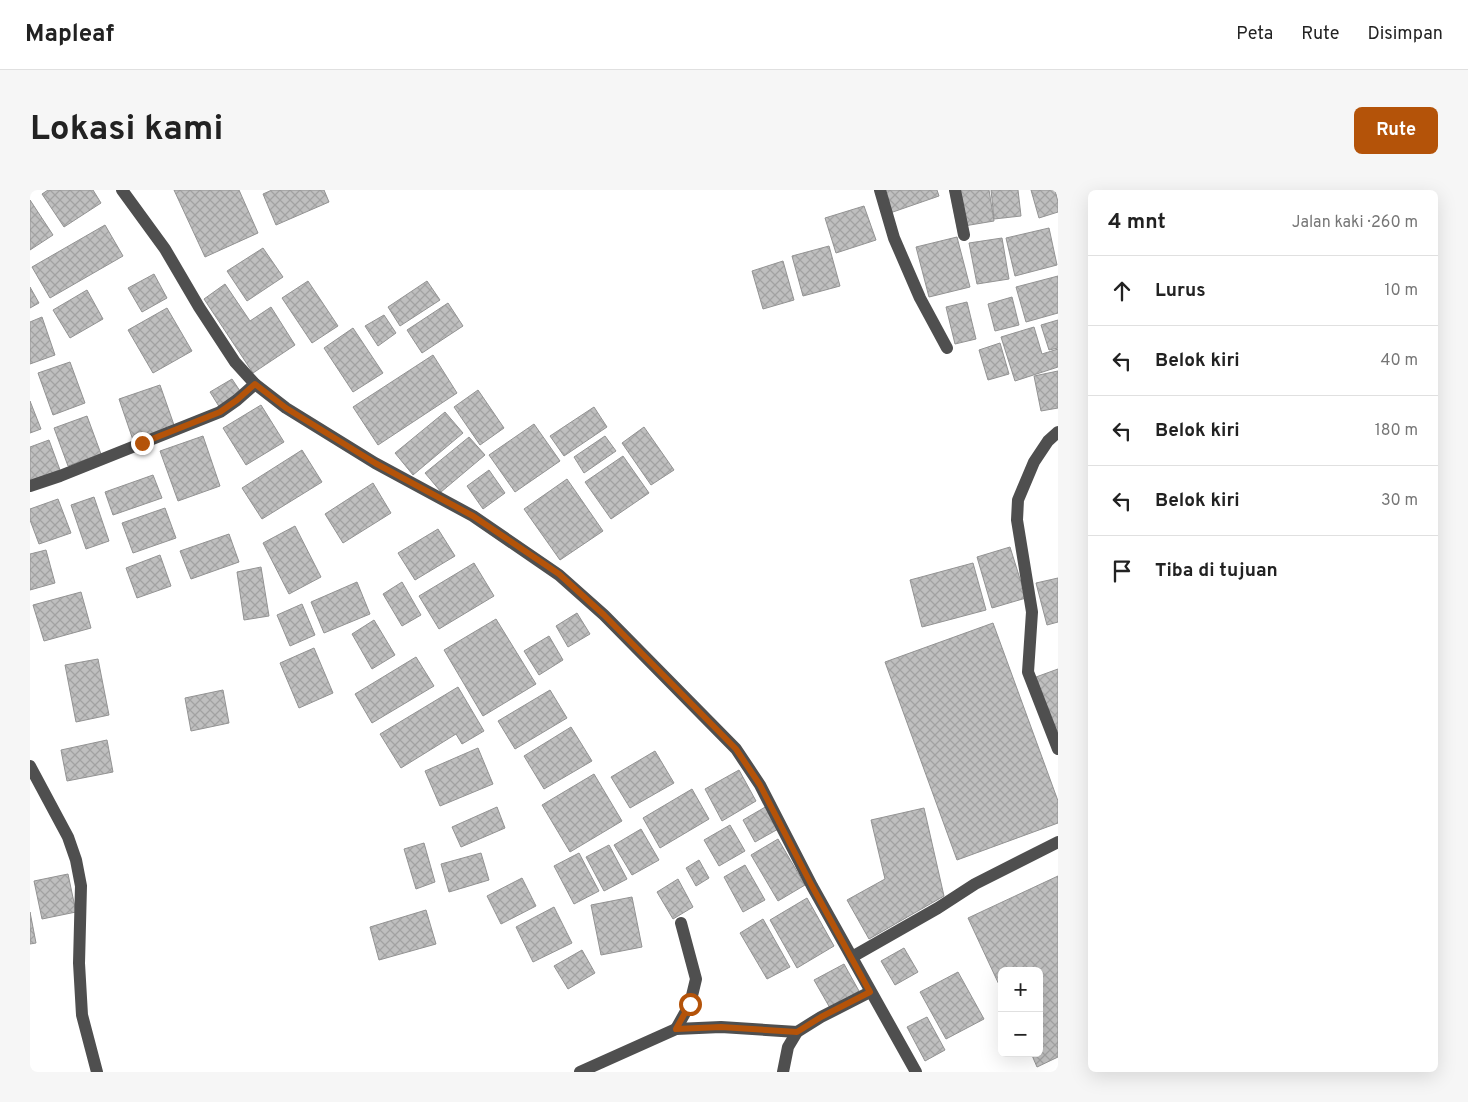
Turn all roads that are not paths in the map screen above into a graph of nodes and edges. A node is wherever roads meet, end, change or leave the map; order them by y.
1 (122, 190) edge
2 (880, 190) edge
3 (955, 190) edge
4 (964, 235) dead end
5 (948, 348) dead end
6 (255, 384) junction
7 (1058, 432) edge
8 (30, 486) edge
9 (1058, 749) edge
10 (30, 766) edge
11 (1058, 842) edge
12 (681, 923) dead end
13 (852, 957) junction
14 (870, 992) junction
15 (676, 1029) junction
16 (797, 1032) junction
17 (97, 1072) edge
18 (580, 1072) edge
19 (783, 1072) edge
20 (916, 1072) edge

1 - 6 street
2 - 5 street
3 - 4 street
6 - 8 street
6 - 13 street
7 - 9 street
10 - 17 street
11 - 13 street
12 - 15 street
13 - 14 street
14 - 16 street
14 - 20 street
15 - 16 street
15 - 18 street
16 - 19 street

